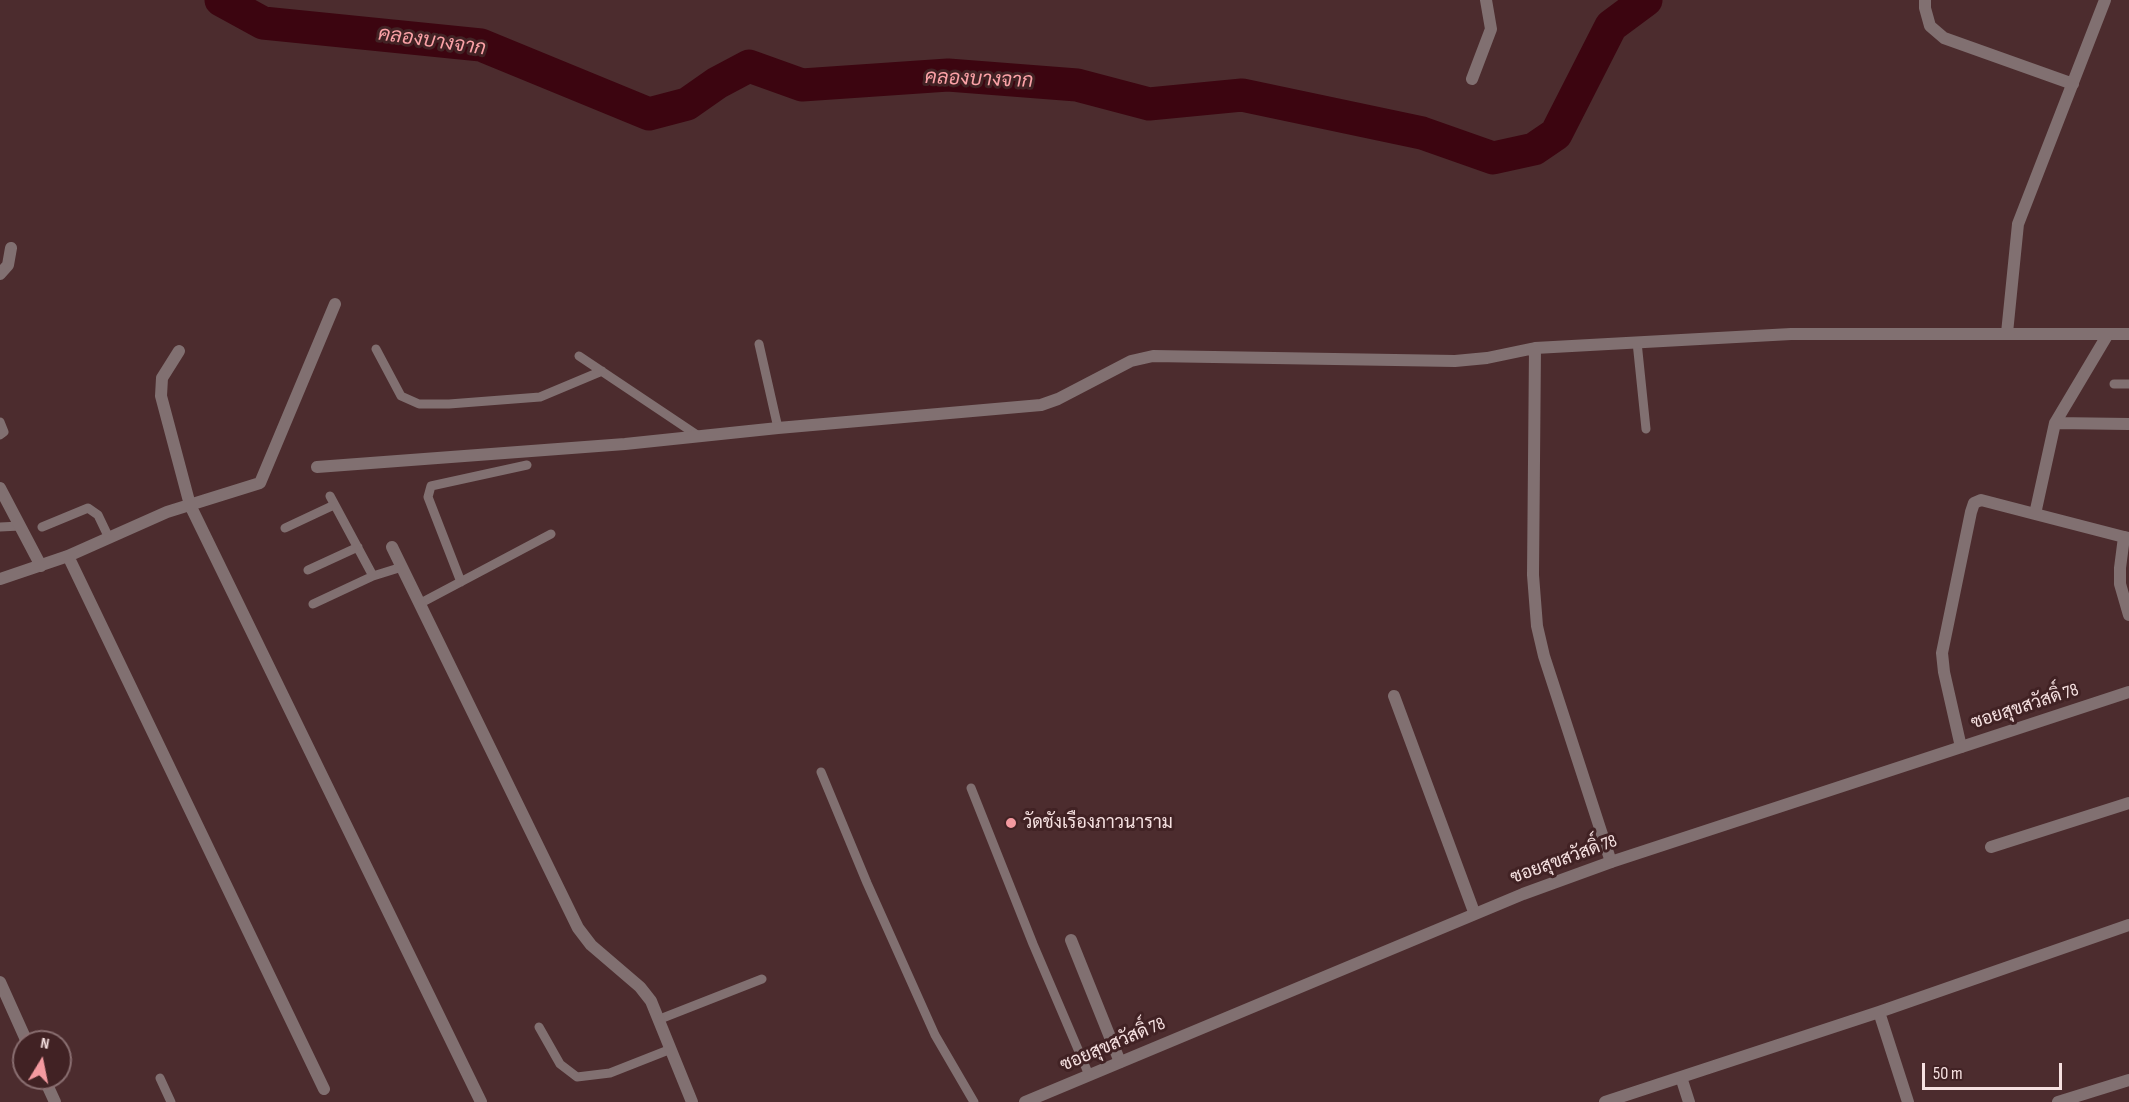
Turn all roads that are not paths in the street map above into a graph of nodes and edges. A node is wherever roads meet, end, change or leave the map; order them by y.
1 (1486, 0) edge
2 (1925, 0) edge
3 (2105, 0) edge
4 (1472, 80) dead end
5 (2073, 84) junction
6 (11, 248) dead end
7 (0, 274) edge
8 (335, 304) dead end
9 (2007, 333) junction
10 (2108, 334) junction
11 (2129, 334) edge
12 (1637, 342) junction
13 (759, 344) dead end
14 (1535, 348) junction
15 (376, 349) dead end
16 (179, 351) dead end
17 (579, 356) dead end
18 (602, 371) junction
19 (2114, 384) dead end
20 (2129, 384) edge
21 (0, 422) edge
22 (2055, 423) junction
23 (2129, 424) edge
24 (778, 428) junction
25 (1646, 429) dead end
26 (0, 435) edge
27 (700, 437) junction
28 (527, 465) dead end
29 (317, 467) dead end
30 (0, 488) edge
31 (190, 505) junction
32 (2035, 514) junction
33 (20, 526) junction
34 (0, 527) edge
35 (42, 527) dead end
36 (285, 528) dead end
37 (551, 534) dead end
38 (109, 538) junction
39 (2126, 538) edge
40 (392, 547) dead end
41 (358, 548) junction
42 (68, 556) junction
43 (41, 566) junction
44 (402, 567) junction
45 (308, 570) dead end
46 (373, 576) junction
47 (0, 579) edge
48 (461, 582) junction
49 (313, 604) dead end
50 (420, 604) junction
51 (2129, 615) edge
52 (2129, 692) edge
53 (1394, 696) dead end
54 (1961, 747) junction
55 (821, 772) dead end
56 (971, 788) dead end
57 (2129, 803) edge
58 (1991, 847) dead end
59 (1611, 862) junction
60 (1474, 912) junction
61 (2129, 925) edge
62 (1071, 940) dead end
63 (762, 979) dead end
64 (0, 982) edge
65 (1879, 1012) junction
66 (660, 1019) junction
67 (539, 1027) dead end
68 (22, 1030) edge
69 (671, 1049) junction
70 (1120, 1062) junction
71 (1089, 1075) junction
72 (1681, 1077) junction
73 (160, 1078) dead end
74 (2129, 1080) edge
75 (324, 1089) dead end
76 (171, 1102) edge
77 (481, 1102) edge
78 (692, 1102) edge
79 (974, 1102) edge
80 (1025, 1102) edge
81 (1605, 1102) edge
82 (1689, 1102) edge
83 (1908, 1102) edge
84 (2058, 1102) edge

1 - 4 street
2 - 5 street
3 - 5 street
5 - 9 street
6 - 7 street
8 - 31 street
9 - 10 street
9 - 12 street
10 - 11 street
10 - 22 street
12 - 14 street
12 - 25 lane
13 - 24 lane
14 - 24 street
14 - 59 street
15 - 18 lane
16 - 31 street
17 - 18 lane
18 - 27 lane
19 - 20 lane
21 - 26 lane
22 - 23 street
22 - 32 street
24 - 27 street
27 - 29 street
28 - 48 lane
30 - 33 street
31 - 38 street
31 - 77 street
32 - 39 street
32 - 54 street
33 - 34 lane
33 - 43 street
35 - 38 lane
36 - 41 lane
37 - 48 lane
38 - 42 street
39 - 51 street
40 - 44 street
41 - 45 lane
41 - 46 lane
42 - 43 street
42 - 75 street
43 - 47 street
44 - 46 lane
44 - 50 street
46 - 49 lane
48 - 50 lane
50 - 66 street
52 - 54 street, ซอยสุขสวัสดิ์ 78
53 - 60 street
54 - 59 street, ซอยสุขสวัสดิ์ 78
55 - 79 lane
56 - 71 lane
57 - 58 street
59 - 60 street, ซอยสุขสวัสดิ์ 78
60 - 70 street, ซอยสุขสวัสดิ์ 78
61 - 65 street
62 - 70 street
63 - 66 lane
64 - 68 street
65 - 72 street
65 - 83 street
66 - 69 street
67 - 69 lane
69 - 78 street
70 - 71 street, ซอยสุขสวัสดิ์ 78
71 - 80 street, ซอยสุขสวัสดิ์ 78
72 - 81 street
72 - 82 street
73 - 76 lane
74 - 84 street

